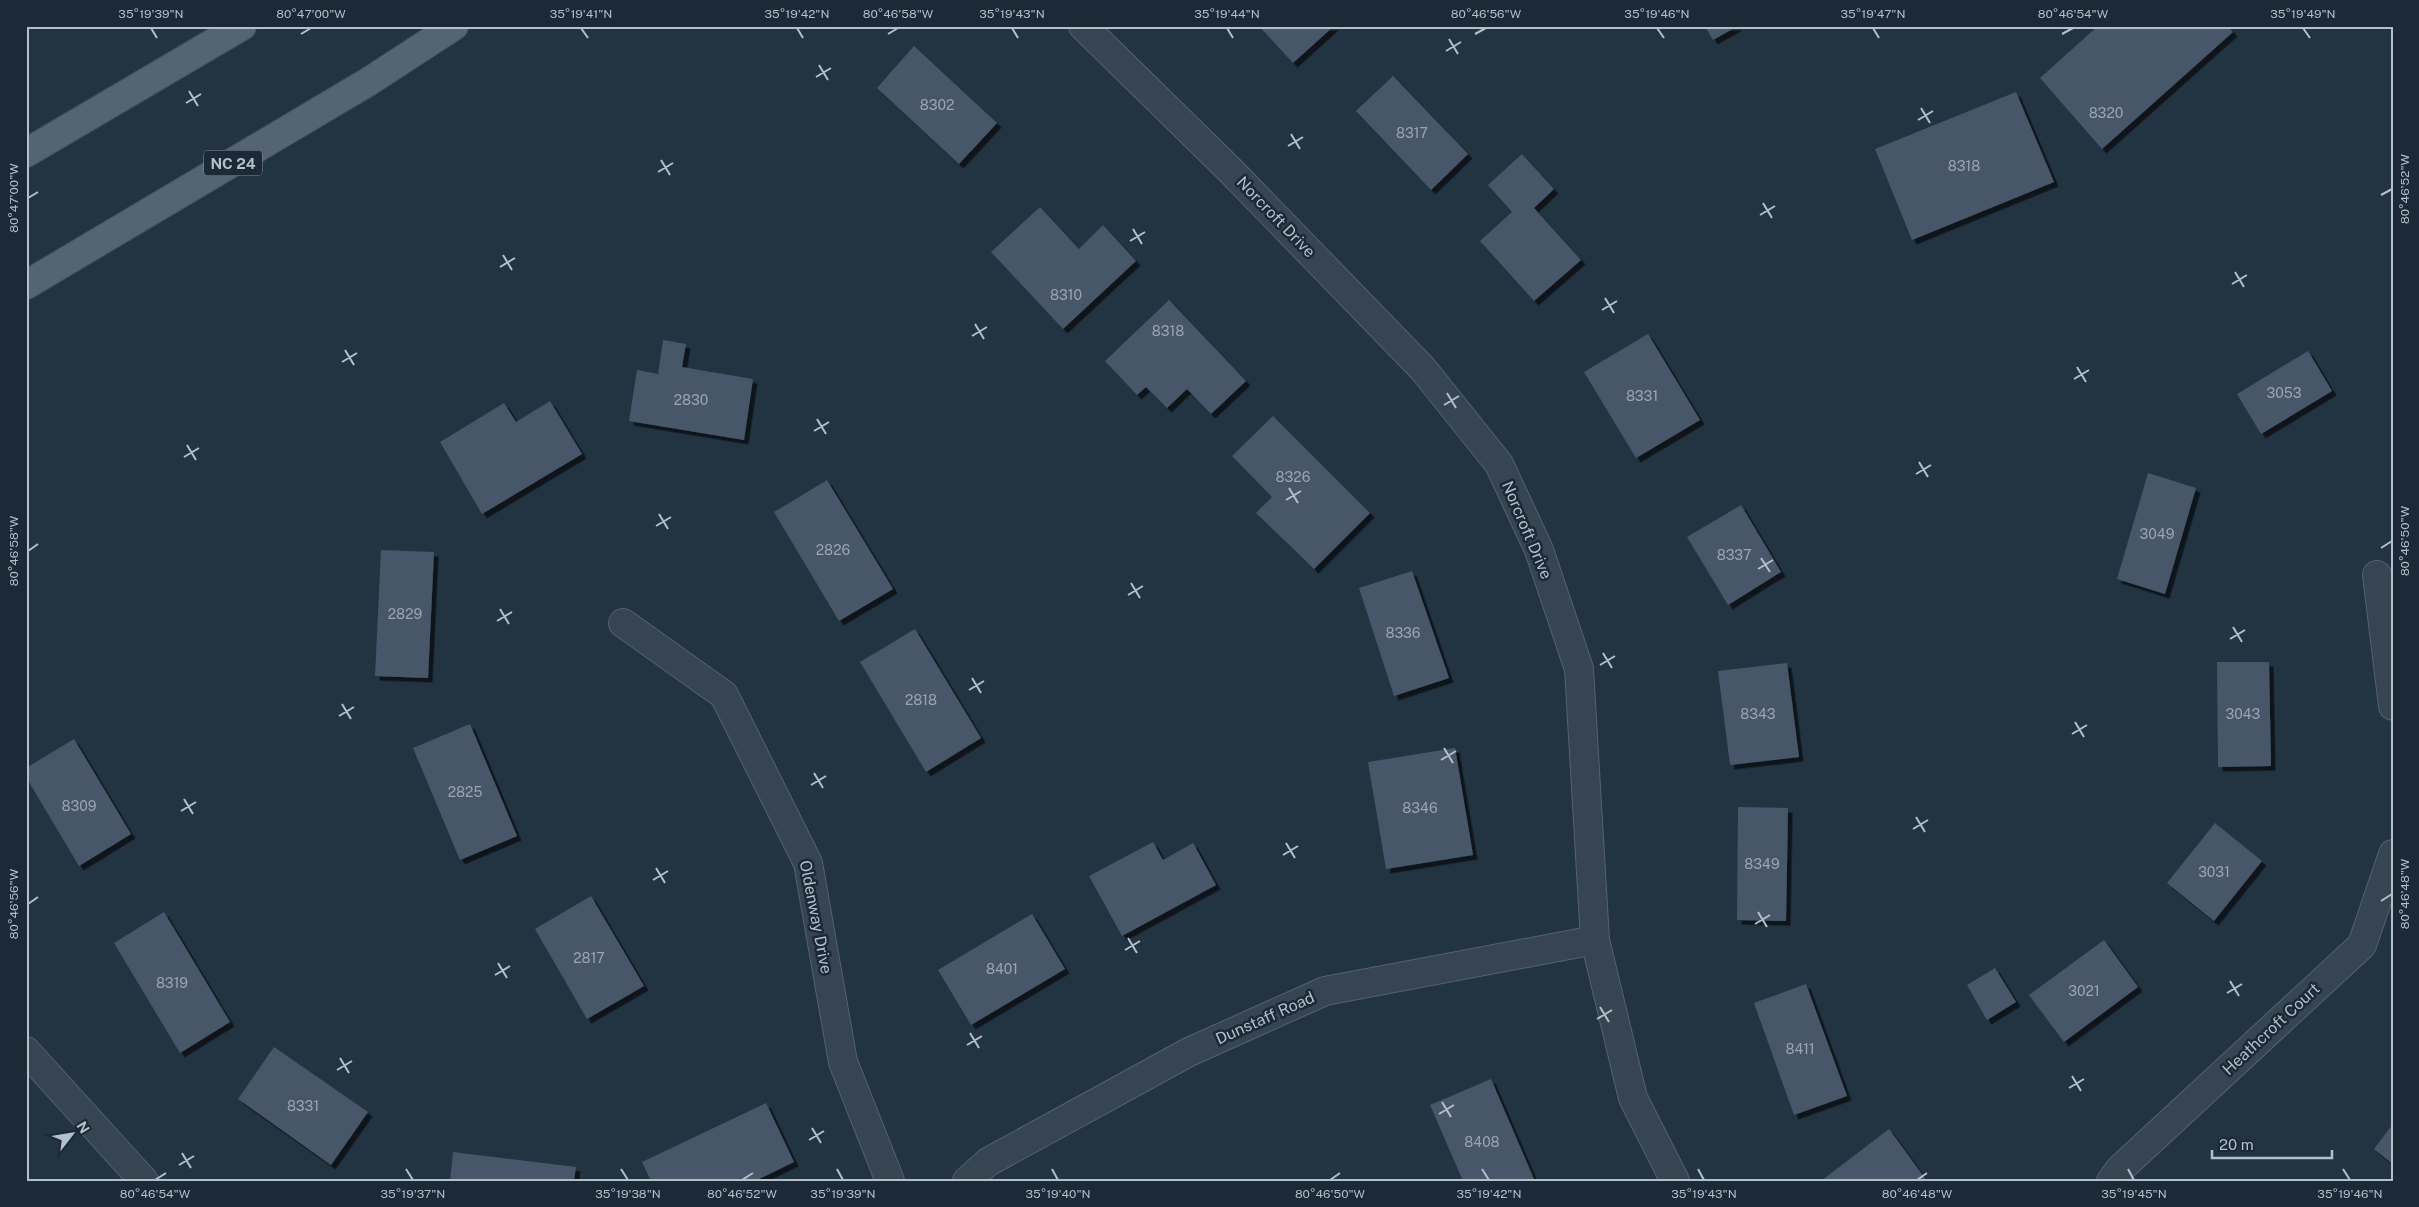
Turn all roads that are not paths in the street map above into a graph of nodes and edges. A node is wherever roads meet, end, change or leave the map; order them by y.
1 (242, 26) edge
2 (1083, 26) edge
3 (447, 30) edge
4 (26, 153) edge
5 (26, 285) edge
6 (2377, 575) dead end
7 (623, 624) dead end
8 (2393, 706) edge
9 (2393, 854) edge
10 (1595, 940) junction
11 (26, 1051) edge
12 (144, 1181) edge
13 (890, 1181) edge
14 (967, 1181) edge
15 (1675, 1181) edge
16 (2111, 1181) edge

1 - 4 main road
2 - 10 street, Norcroft Drive
3 - 5 main road, NC 24
6 - 8 street
7 - 13 street, Oldenway Drive
9 - 16 street, Heathcroft Court
10 - 14 street, Dunstaff Road
10 - 15 street, Norcroft Drive
11 - 12 street

